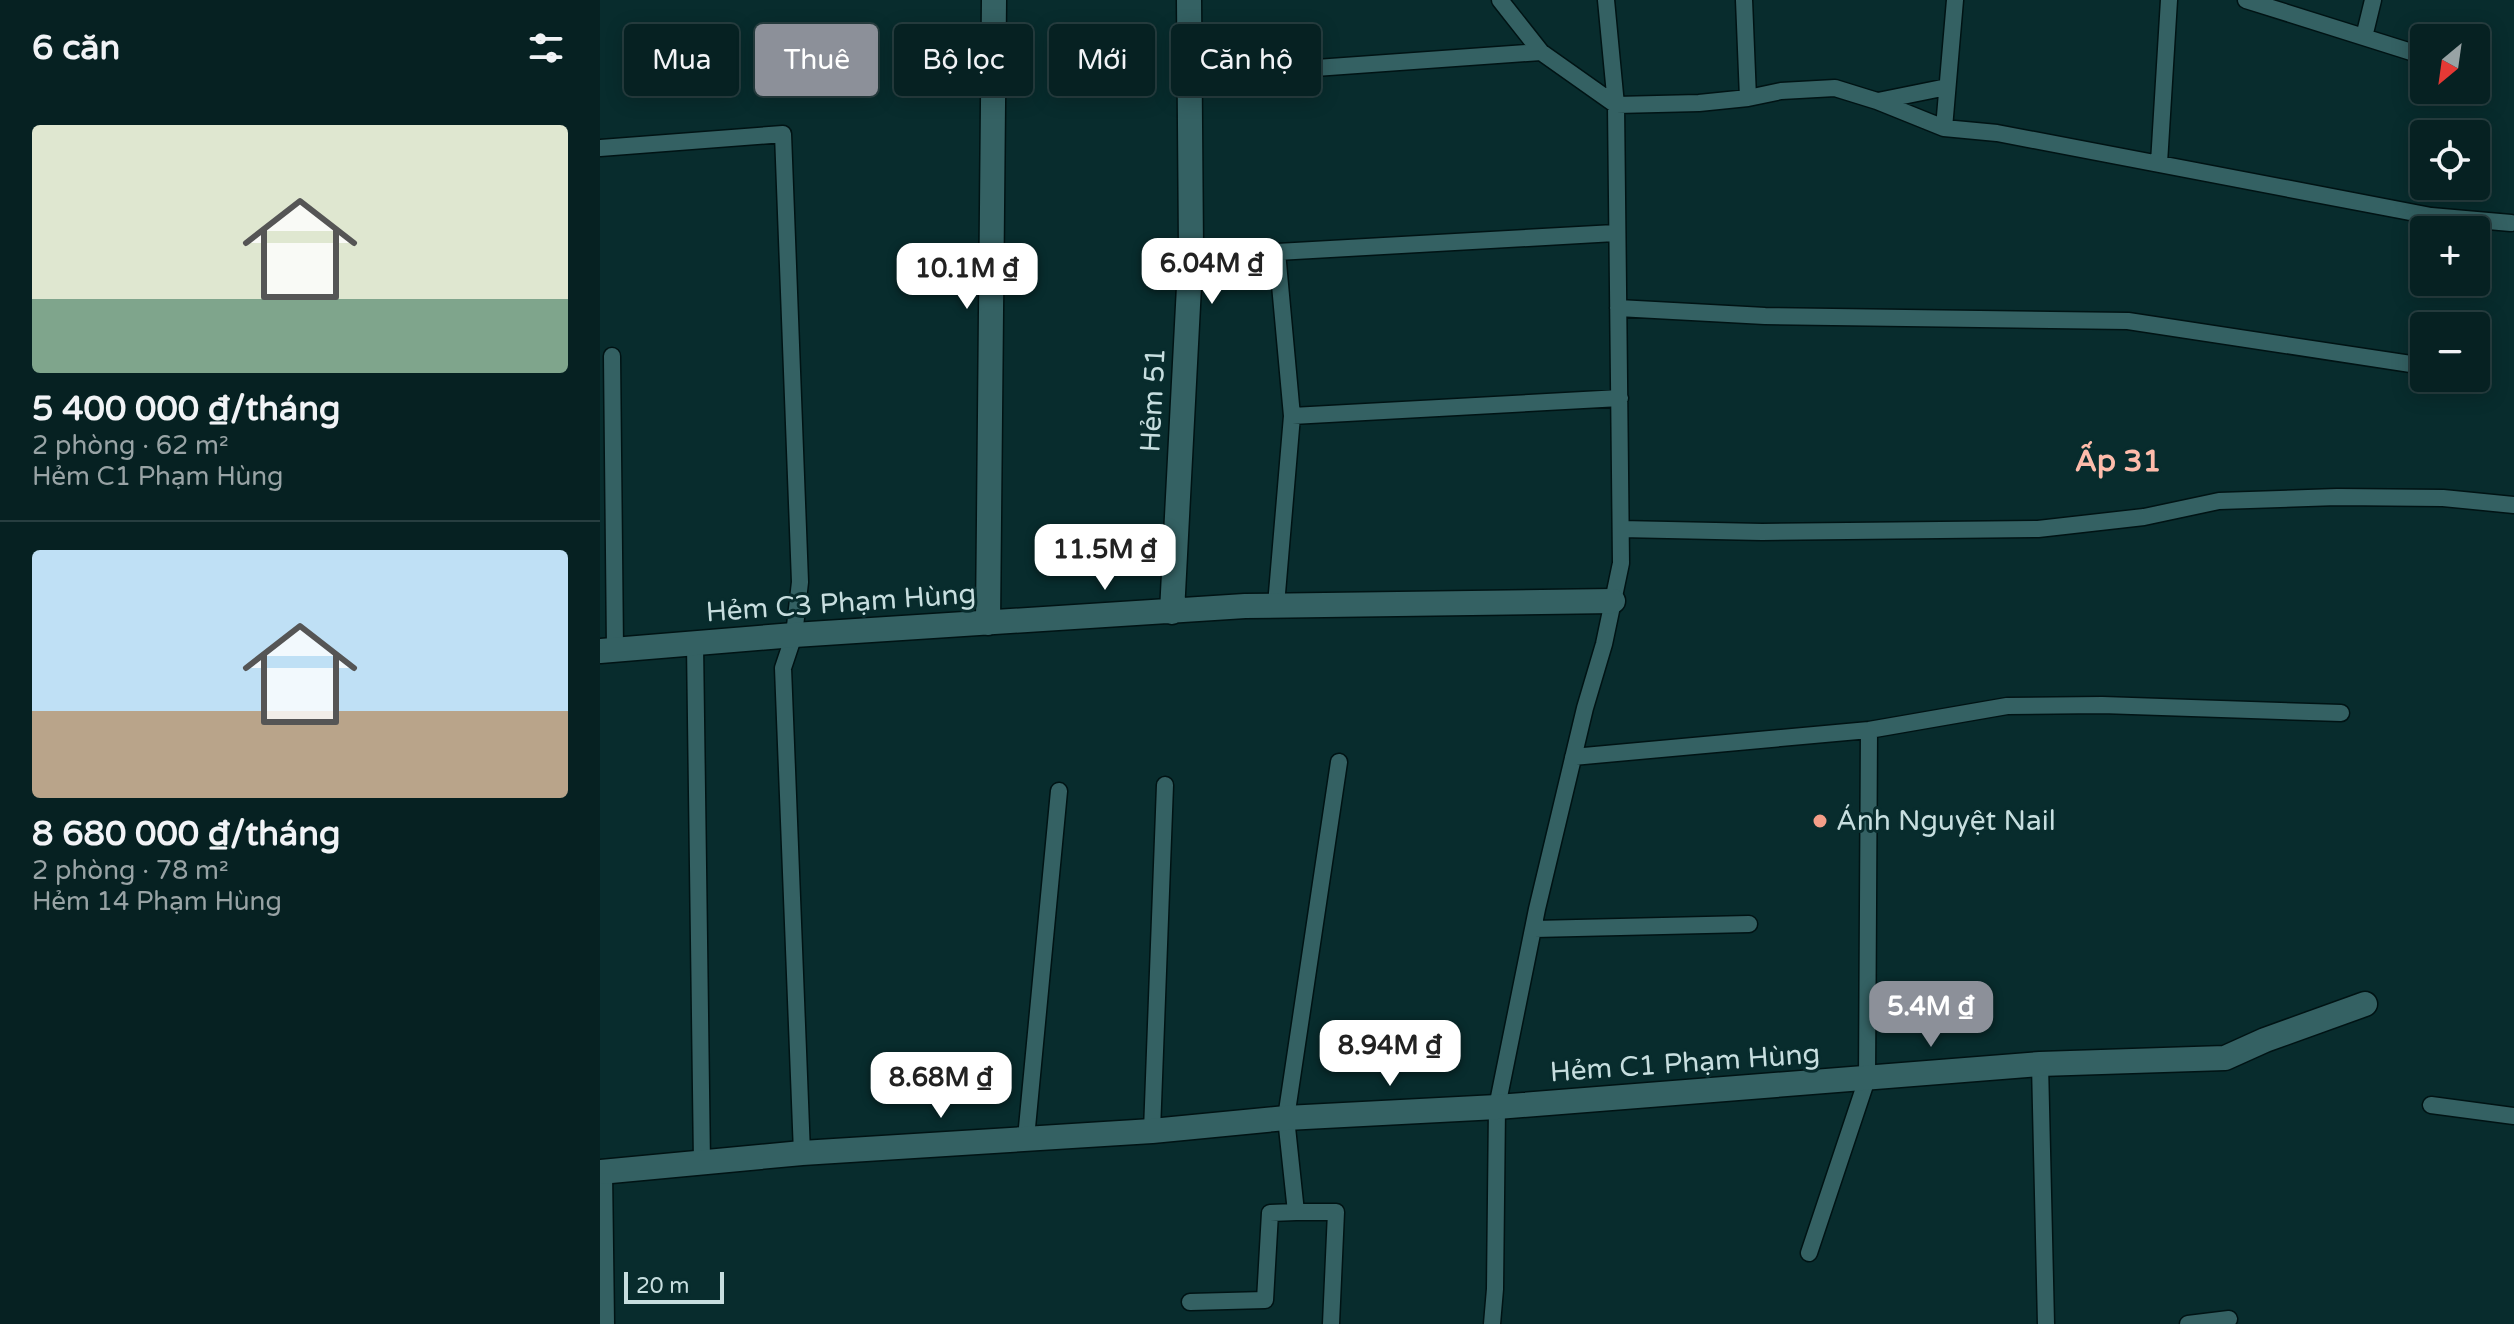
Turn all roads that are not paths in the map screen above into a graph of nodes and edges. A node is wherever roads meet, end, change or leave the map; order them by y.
1 (994, 0) edge
2 (1189, 0) edge
3 (1500, 0) edge
4 (1606, 0) edge
5 (1744, 0) edge
6 (1955, 0) edge
7 (2169, 0) edge
8 (2246, 0) edge
9 (2373, 0) edge
10 (1189, 24) edge
11 (2364, 37) junction
12 (1541, 52) junction
13 (2410, 52) edge
14 (1321, 68) edge
15 (1947, 87) junction
16 (1190, 96) edge
17 (1748, 98) junction
18 (1877, 101) junction
19 (1616, 105) junction
20 (1944, 128) junction
21 (600, 148) edge
22 (2159, 163) junction
23 (2513, 220) edge
24 (1615, 233) junction
25 (1191, 248) junction
26 (1277, 252) junction
27 (1618, 308) junction
28 (612, 356) dead end
29 (2410, 364) edge
30 (1620, 398) junction
31 (1292, 416) junction
32 (2514, 505) edge
33 (1621, 529) junction
34 (1613, 601) junction
35 (1276, 605) junction
36 (1172, 612) junction
37 (988, 623) junction
38 (794, 635) junction
39 (695, 644) junction
40 (607, 650) edge
41 (2341, 713) dead end
42 (1869, 730) junction
43 (1573, 757) junction
44 (1339, 762) dead end
45 (1165, 785) dead end
46 (1059, 791) dead end
47 (1749, 924) dead end
48 (1534, 929) junction
49 (2365, 1004) dead end
50 (2040, 1064) junction
51 (1867, 1079) junction
52 (2431, 1105) dead end
53 (1497, 1107) junction
54 (2514, 1116) edge
55 (1286, 1118) junction
56 (1152, 1131) junction
57 (1026, 1138) junction
58 (802, 1153) junction
59 (702, 1163) junction
60 (602, 1172) edge
61 (1296, 1212) junction
62 (1809, 1253) dead end
63 (1190, 1302) dead end
64 (2229, 1319) dead end
65 (606, 1324) edge
66 (1331, 1324) edge
67 (1492, 1324) edge
68 (2046, 1324) edge
69 (2188, 1324) edge

1 - 37 street
2 - 10 street, Hẻm 51
3 - 12 lane
4 - 19 lane
5 - 17 lane
6 - 15 lane
7 - 22 lane
8 - 11 lane
9 - 11 lane
11 - 13 lane
12 - 14 lane
12 - 19 lane
15 - 18 lane
15 - 20 lane
16 - 25 street, Hẻm 51
17 - 18 lane
17 - 19 lane
18 - 20 lane
19 - 24 lane
20 - 22 lane
21 - 38 lane
22 - 23 lane
24 - 26 lane
24 - 27 lane
25 - 26 lane
25 - 36 street, Hẻm 51
26 - 31 lane
27 - 29 lane
27 - 30 lane
28 - 40 lane
30 - 31 lane
30 - 33 lane
31 - 35 lane
32 - 33 lane
33 - 34 lane
34 - 35 street, Hẻm C3 Phạm Hùng
34 - 43 lane
35 - 36 street, Hẻm C3 Phạm Hùng
36 - 37 street, Hẻm C3 Phạm Hùng
37 - 38 street, Hẻm C3 Phạm Hùng
38 - 39 street, Hẻm C3 Phạm Hùng
38 - 58 lane
39 - 40 street, Hẻm C3 Phạm Hùng
39 - 59 lane
41 - 42 lane
42 - 43 lane
42 - 51 lane
43 - 48 lane
44 - 55 lane
45 - 56 lane
46 - 57 lane
47 - 48 lane
48 - 53 lane
49 - 50 street, Hẻm C1 Phạm Hùng
50 - 51 street, Hẻm C1 Phạm Hùng
50 - 68 lane
51 - 53 street, Hẻm C1 Phạm Hùng
51 - 62 lane
52 - 54 lane
53 - 55 street, Hẻm C1 Phạm Hùng
53 - 67 lane
55 - 56 street, Hẻm C1 Phạm Hùng
55 - 61 lane
56 - 57 street, Hẻm C1 Phạm Hùng
57 - 58 street, Hẻm C1 Phạm Hùng
58 - 59 street, Hẻm C1 Phạm Hùng
59 - 60 street, Hẻm C1 Phạm Hùng
60 - 65 lane
61 - 63 lane
61 - 66 lane
64 - 69 lane

